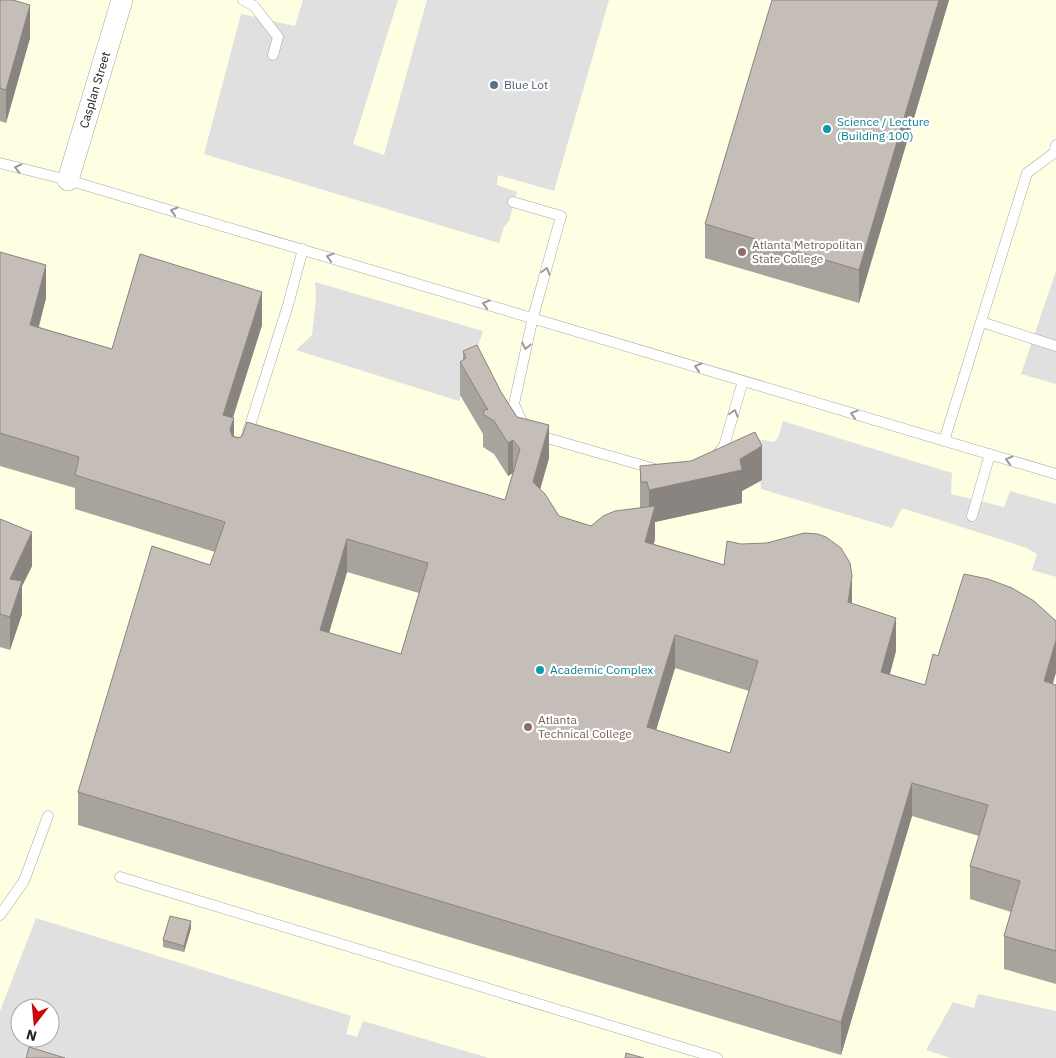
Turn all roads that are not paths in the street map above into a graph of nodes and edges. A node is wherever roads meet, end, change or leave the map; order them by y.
1 (122, 0) edge
2 (243, 0) edge
3 (254, 3) edge
4 (273, 55) dead end
5 (1056, 145) edge
6 (0, 163) edge
7 (68, 180) junction
8 (512, 202) dead end
9 (303, 249) junction
10 (533, 318) junction
11 (981, 322) junction
12 (1056, 346) edge
13 (743, 381) junction
14 (944, 441) junction
15 (243, 446) edge
16 (990, 454) junction
17 (712, 461) edge
18 (665, 471) edge
19 (1056, 474) edge
20 (972, 516) dead end
21 (48, 816) dead end
22 (120, 876) dead end
23 (0, 915) edge
24 (716, 1058) edge

1 - 7 street, Casplan Street
2 - 3 lane
3 - 4 lane
5 - 11 lane
7 -> 6 lane
9 -> 7 lane
10 -> 8 lane
10 -> 9 lane
9 - 15 lane
13 -> 10 lane
10 -> 18 lane
11 - 12 lane
11 - 14 lane
14 -> 13 lane
17 -> 13 lane
14 - 16 lane
19 -> 16 lane
16 - 20 lane
21 - 23 lane
22 - 24 lane

